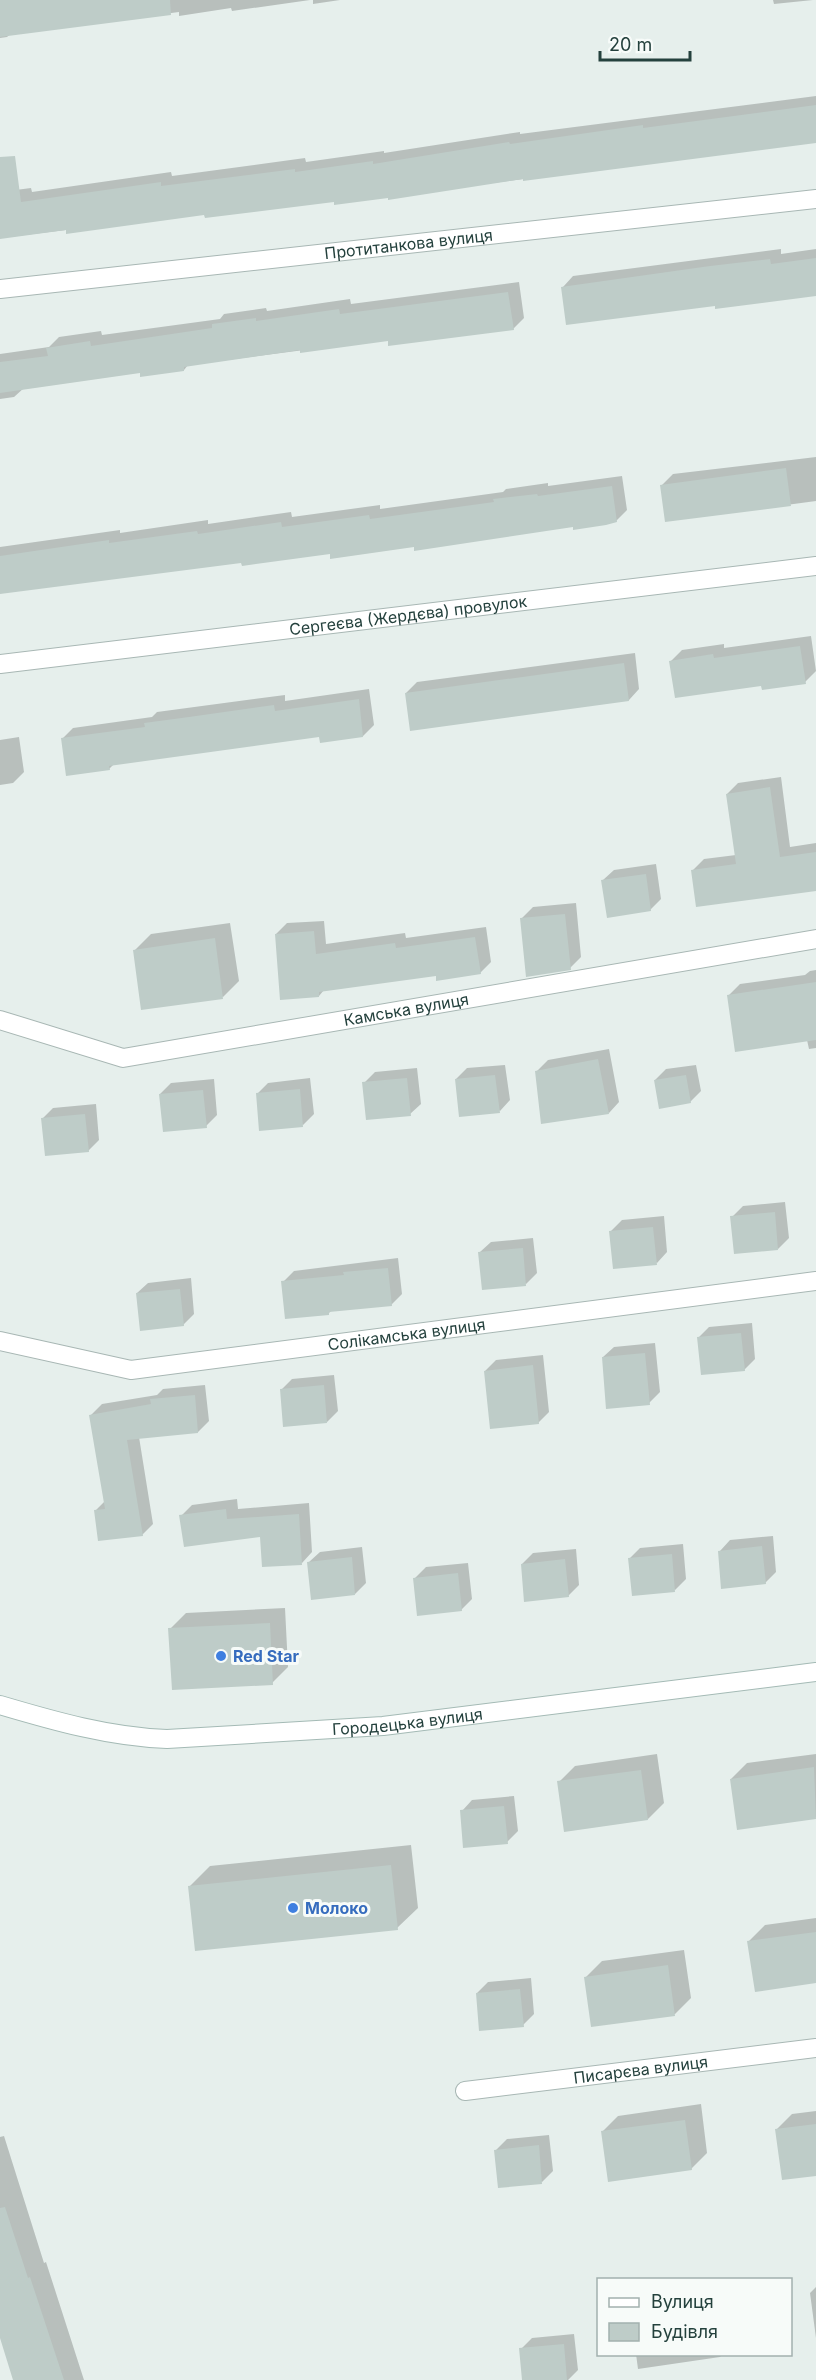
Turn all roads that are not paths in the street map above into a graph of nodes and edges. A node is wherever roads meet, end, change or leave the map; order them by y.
1 (816, 199) edge
2 (0, 289) edge
3 (816, 566) edge
4 (0, 664) edge
5 (816, 939) edge
6 (0, 1020) edge
7 (816, 1281) edge
8 (0, 1341) edge
9 (816, 1672) edge
10 (0, 1705) edge
11 (816, 2048) edge
12 (465, 2091) dead end

1 - 2 street, Протитанкова вулиця
3 - 4 street, Сергеєва (Жердєва) провулок
5 - 6 street, Камська вулиця
7 - 8 street, Солікамська вулиця
9 - 10 street, Городецька вулиця
11 - 12 street, Писарєва вулиця

